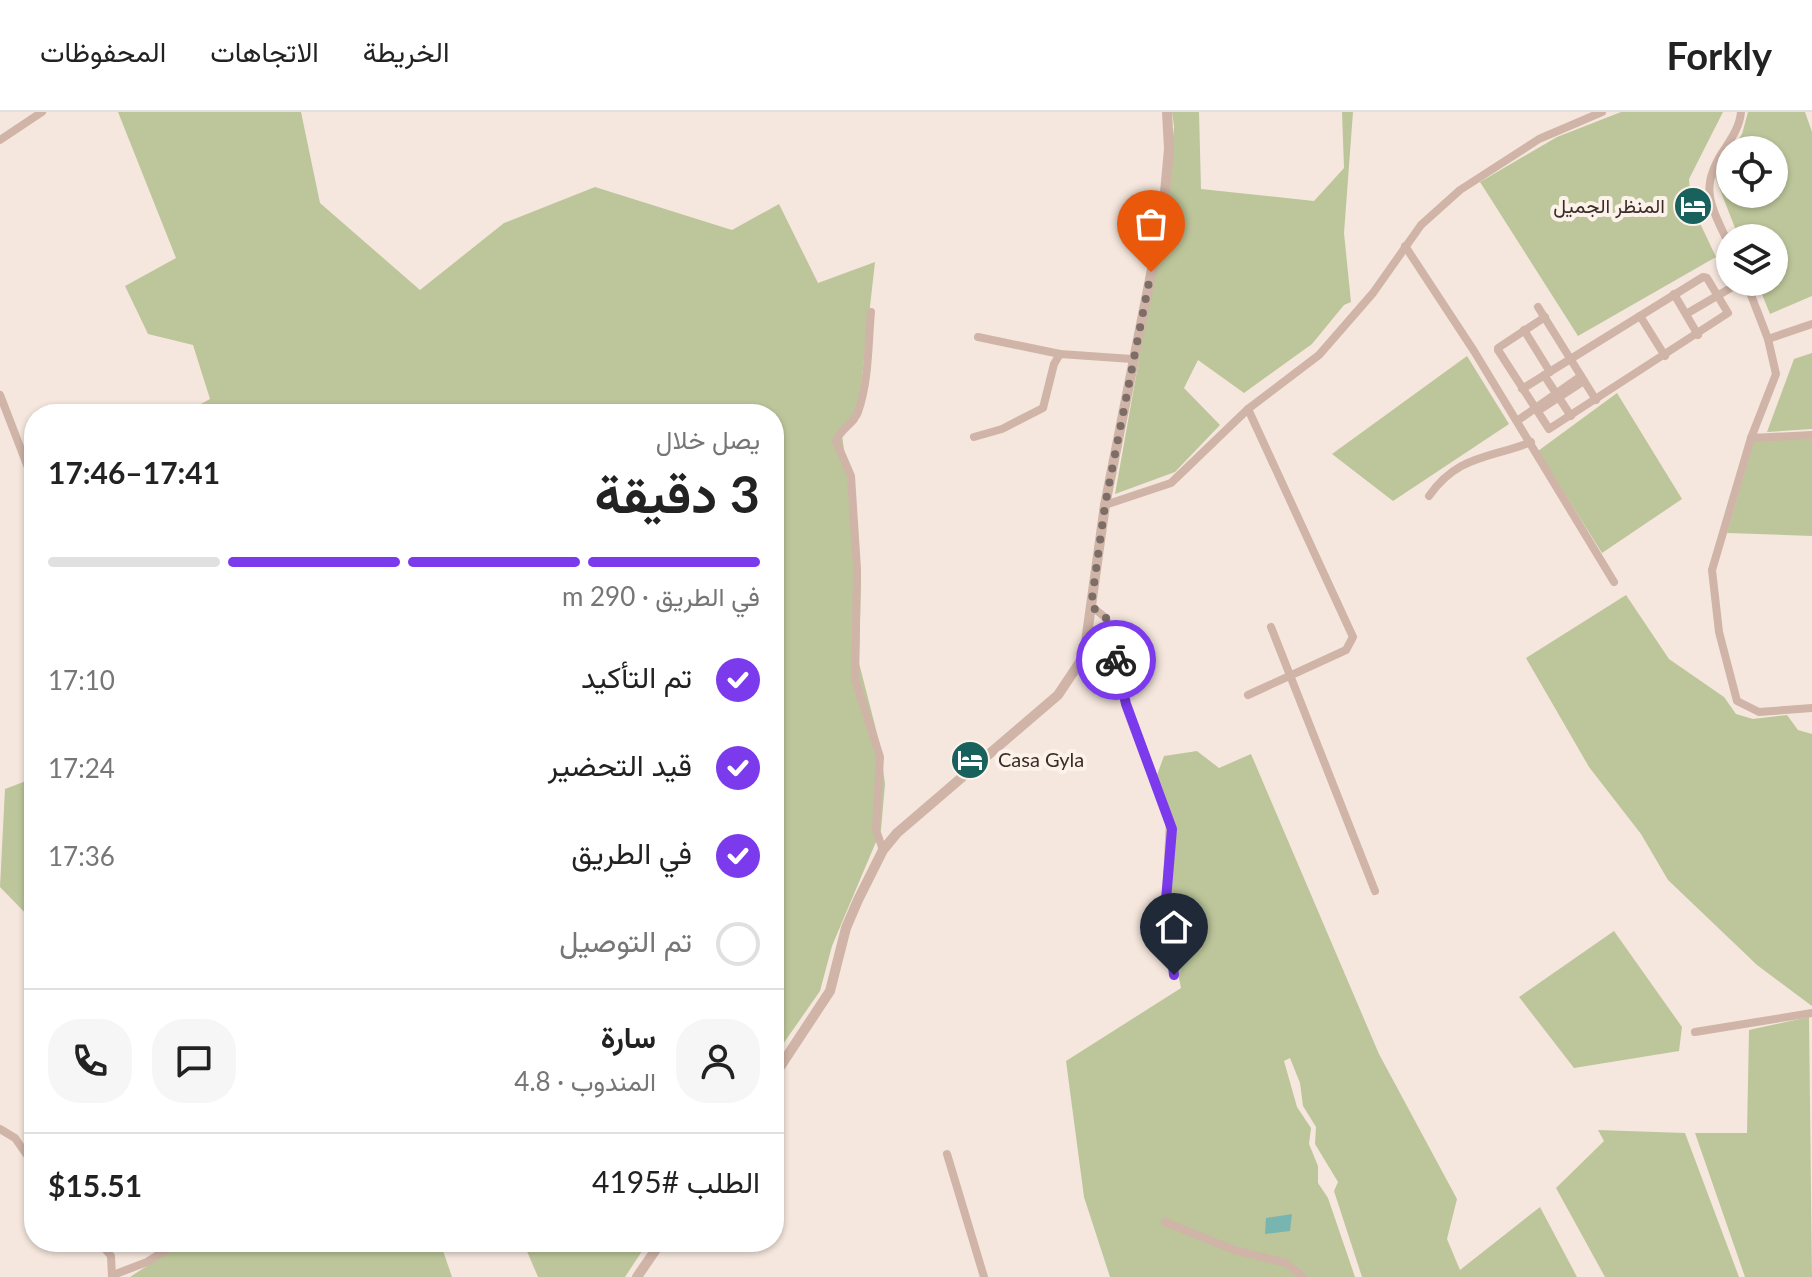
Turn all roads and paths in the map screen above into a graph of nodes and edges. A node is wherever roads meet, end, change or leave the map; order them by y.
1 (42, 112) edge
2 (1167, 112) edge
3 (1602, 112) edge
4 (1741, 112) edge
5 (0, 140) edge
6 (1720, 224) edge
7 (1405, 246) junction
8 (1716, 293) edge
9 (1674, 294) junction
10 (1716, 296) edge
11 (1718, 296) edge
12 (1749, 296) edge
13 (1538, 307) dead end
14 (871, 312) dead end
15 (1686, 314) junction
16 (1640, 316) junction
17 (1545, 317) junction
18 (1812, 324) edge
19 (1524, 330) junction
20 (1698, 335) junction
21 (978, 337) dead end
22 (1768, 339) junction
23 (1060, 354) junction
24 (1665, 356) junction
25 (1132, 359) junction
26 (1571, 359) junction
27 (1547, 373) junction
28 (1583, 379) junction
29 (1522, 389) junction
30 (0, 395) edge
31 (1557, 395) junction
32 (1596, 400) junction
33 (1248, 409) junction
34 (1534, 409) junction
35 (1571, 416) junction
36 (1517, 421) junction
37 (1812, 435) edge
38 (974, 437) dead end
39 (1751, 438) junction
40 (1531, 442) junction
41 (24, 457) edge
42 (1429, 496) dead end
43 (1105, 505) junction
44 (1614, 582) dead end
45 (1091, 606) junction
46 (1271, 627) dead end
47 (1292, 675) junction
48 (1248, 695) dead end
49 (1812, 708) edge
50 (883, 850) junction
51 (1375, 891) dead end
52 (1174, 975) dead end
53 (1812, 1013) edge
54 (1695, 1032) dead end
55 (784, 1061) edge
56 (0, 1129) edge
57 (24, 1151) edge
58 (947, 1154) dead end
59 (1165, 1222) dead end
60 (108, 1252) edge
61 (163, 1252) edge
62 (654, 1252) edge
63 (113, 1276) edge
64 (637, 1277) edge
65 (984, 1277) edge
66 (1303, 1277) edge

1 - 5 street
2 - 25 street
3 - 7 street
4 - 6 street
7 - 33 street
7 - 36 street
8 - 9 street
9 - 15 street
9 - 16 street
10 - 15 street
11 - 20 street
12 - 22 street
13 - 17 street
14 - 50 street
15 - 20 street
16 - 24 street
16 - 26 street
17 - 19 street
17 - 26 street
18 - 22 street
19 - 27 street
19 - 29 street
20 - 24 street
21 - 23 street
22 - 39 street
23 - 25 street
23 - 38 street
24 - 32 street
25 - 43 street
26 - 27 street
26 - 28 street
27 - 29 street
27 - 31 street
28 - 31 street
28 - 32 street
29 - 34 street
30 - 41 street
31 - 34 street
31 - 35 street
32 - 35 street
33 - 43 street
33 - 47 street
34 - 35 street
34 - 36 street
36 - 40 street
37 - 39 street
39 - 49 street
40 - 42 street
40 - 44 street
43 - 45 street
45 - 50 street
45 - 52 street
46 - 47 street
47 - 48 street
47 - 51 street
50 - 55 street
53 - 54 street
56 - 57 street
58 - 65 street
59 - 66 street
60 - 63 street
61 - 63 street
62 - 64 street

